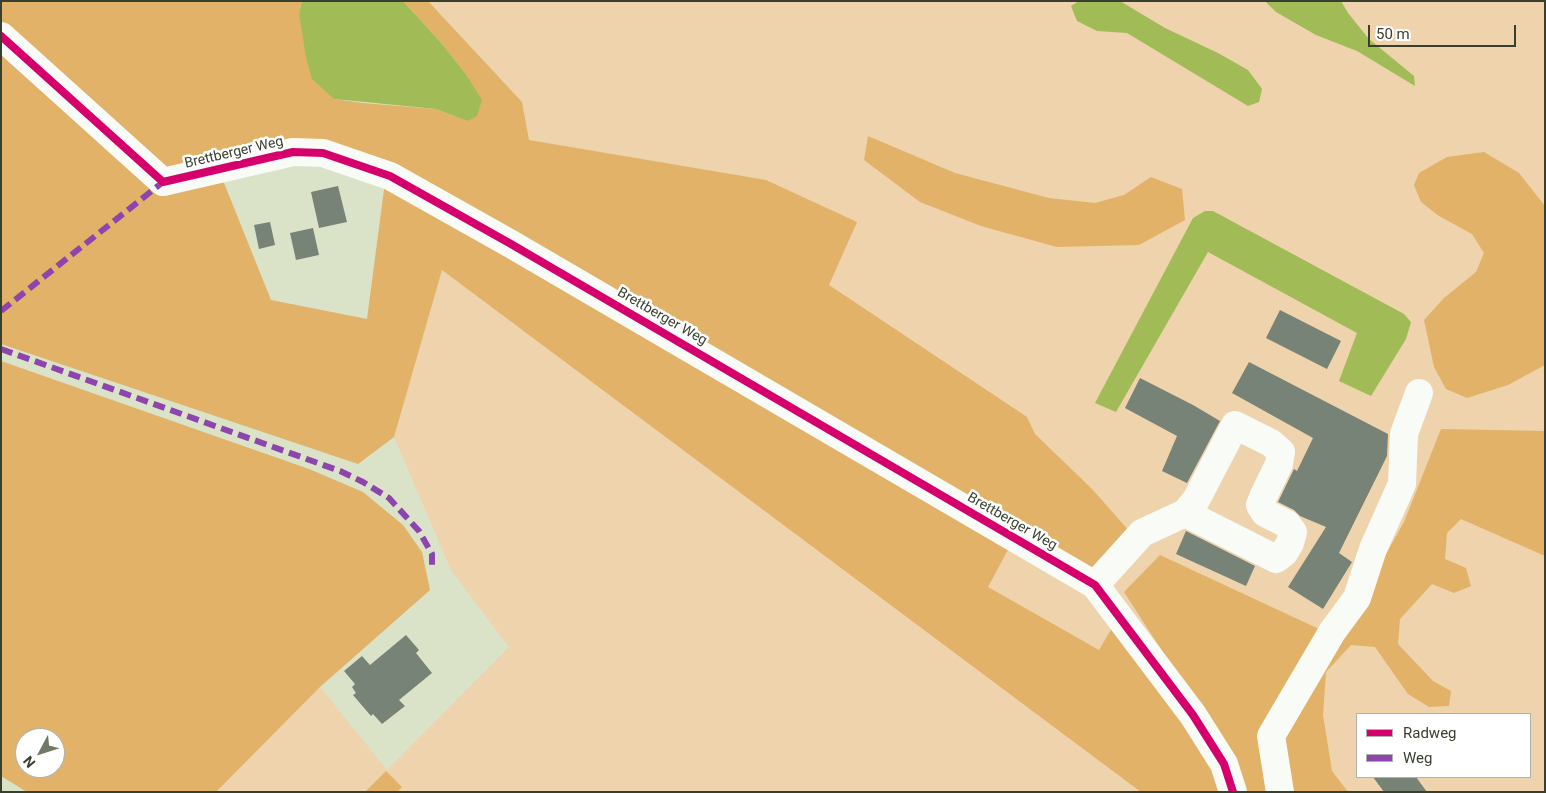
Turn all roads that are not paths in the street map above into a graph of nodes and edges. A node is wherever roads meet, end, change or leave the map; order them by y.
1 (1, 36) edge
2 (1419, 393) dead end
3 (1185, 513) junction
4 (1095, 585) junction
5 (1233, 792) edge
6 (1280, 792) edge

1 - 4 street, Brettberger Weg
2 - 6 street
3 - 3 street
3 - 4 street
4 - 5 street, Brettberger Weg

